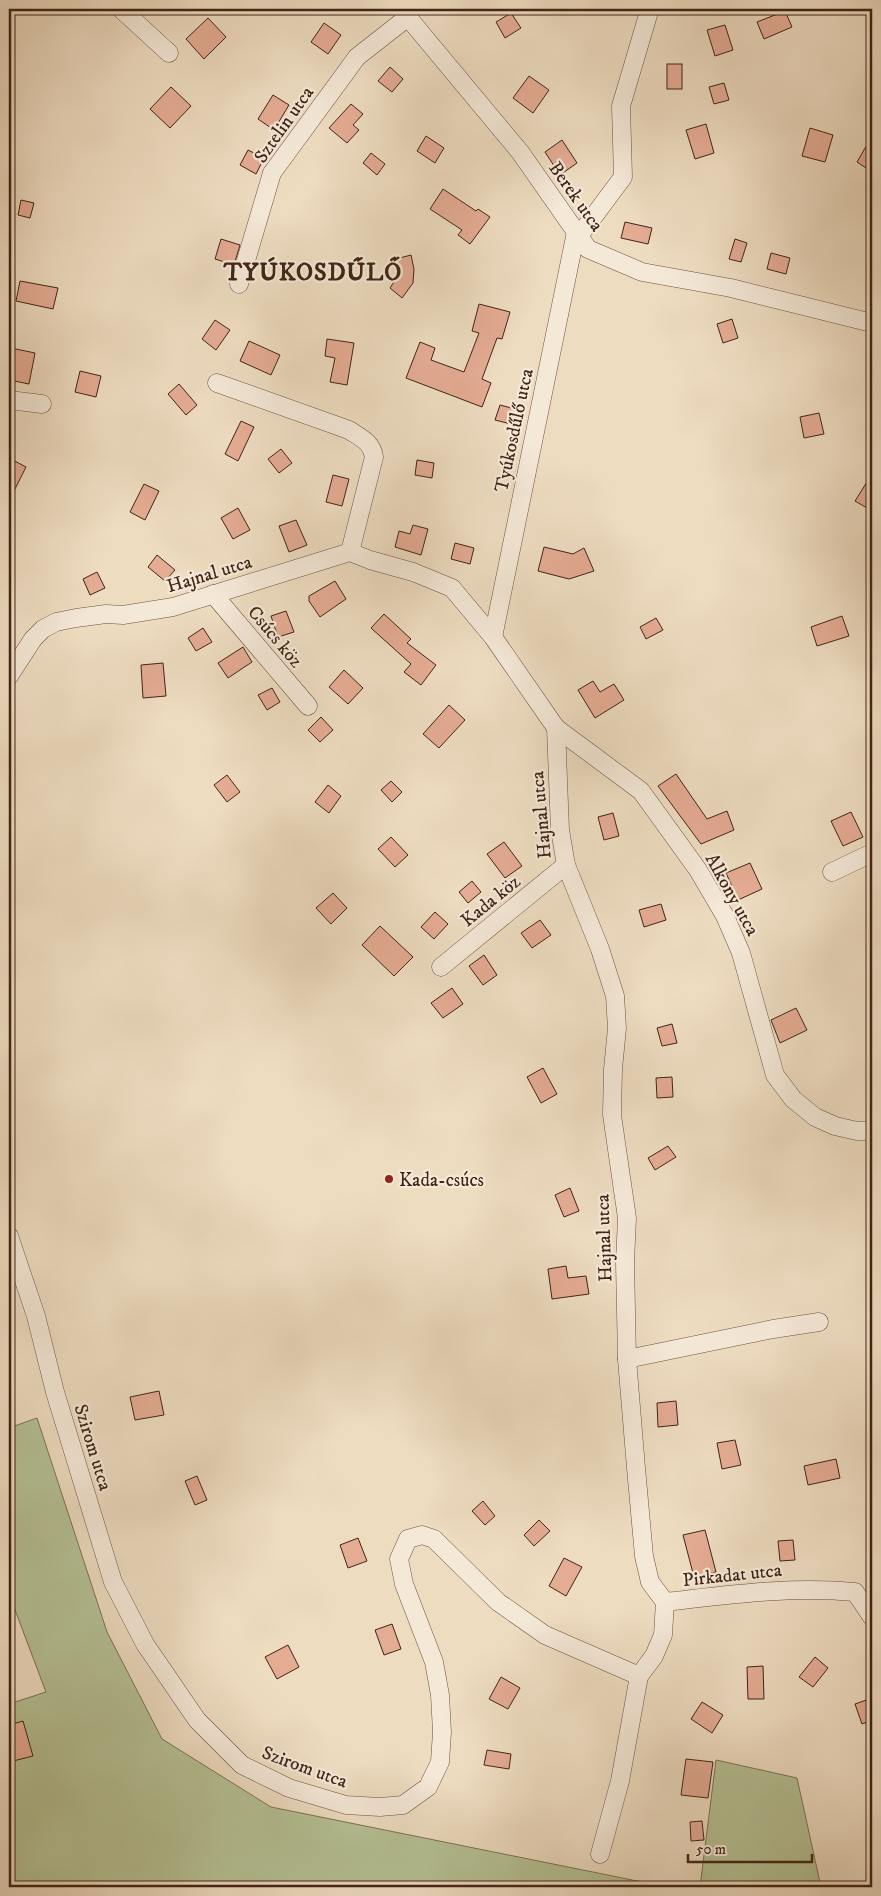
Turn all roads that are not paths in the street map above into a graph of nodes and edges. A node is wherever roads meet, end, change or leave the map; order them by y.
1 (121, 9) edge
2 (648, 9) edge
3 (405, 13) edge
4 (169, 53) dead end
5 (577, 234) junction
6 (239, 284) dead end
7 (872, 323) edge
8 (217, 383) dead end
9 (9, 400) edge
10 (42, 404) dead end
11 (350, 552) junction
12 (213, 594) junction
13 (493, 637) junction
14 (9, 676) edge
15 (308, 706) dead end
16 (556, 728) junction
17 (872, 853) edge
18 (566, 865) junction
19 (832, 872) dead end
20 (441, 967) dead end
21 (872, 1131) edge
22 (9, 1236) edge
23 (819, 1322) dead end
24 (627, 1359) junction
25 (864, 1591) edge
26 (665, 1602) junction
27 (872, 1617) edge
28 (638, 1676) junction
29 (600, 1854) dead end

1 - 4 street
2 - 5 street, Tyúkosdűlő utca
3 - 5 street, Berek utca
3 - 6 street, Sztelin utca
5 - 7 street, Berek utca
5 - 13 street, Tyúkosdűlő utca
8 - 11 street
9 - 10 street
11 - 12 street, Hajnal utca
11 - 13 street
12 - 14 street, Hajnal utca
12 - 15 street, Csúcs köz
13 - 16 street
16 - 18 street, Hajnal utca
16 - 21 street, Alkony utca
17 - 19 street
18 - 20 street, Kada köz
18 - 24 street, Hajnal utca
22 - 28 street, Szirom utca
23 - 24 street
24 - 26 street, Hajnal utca
25 - 26 street, Pirkadat utca
25 - 27 street, Pirkadat utca
26 - 28 street, Pirkadat utca
28 - 29 street, Pirkadat utca

